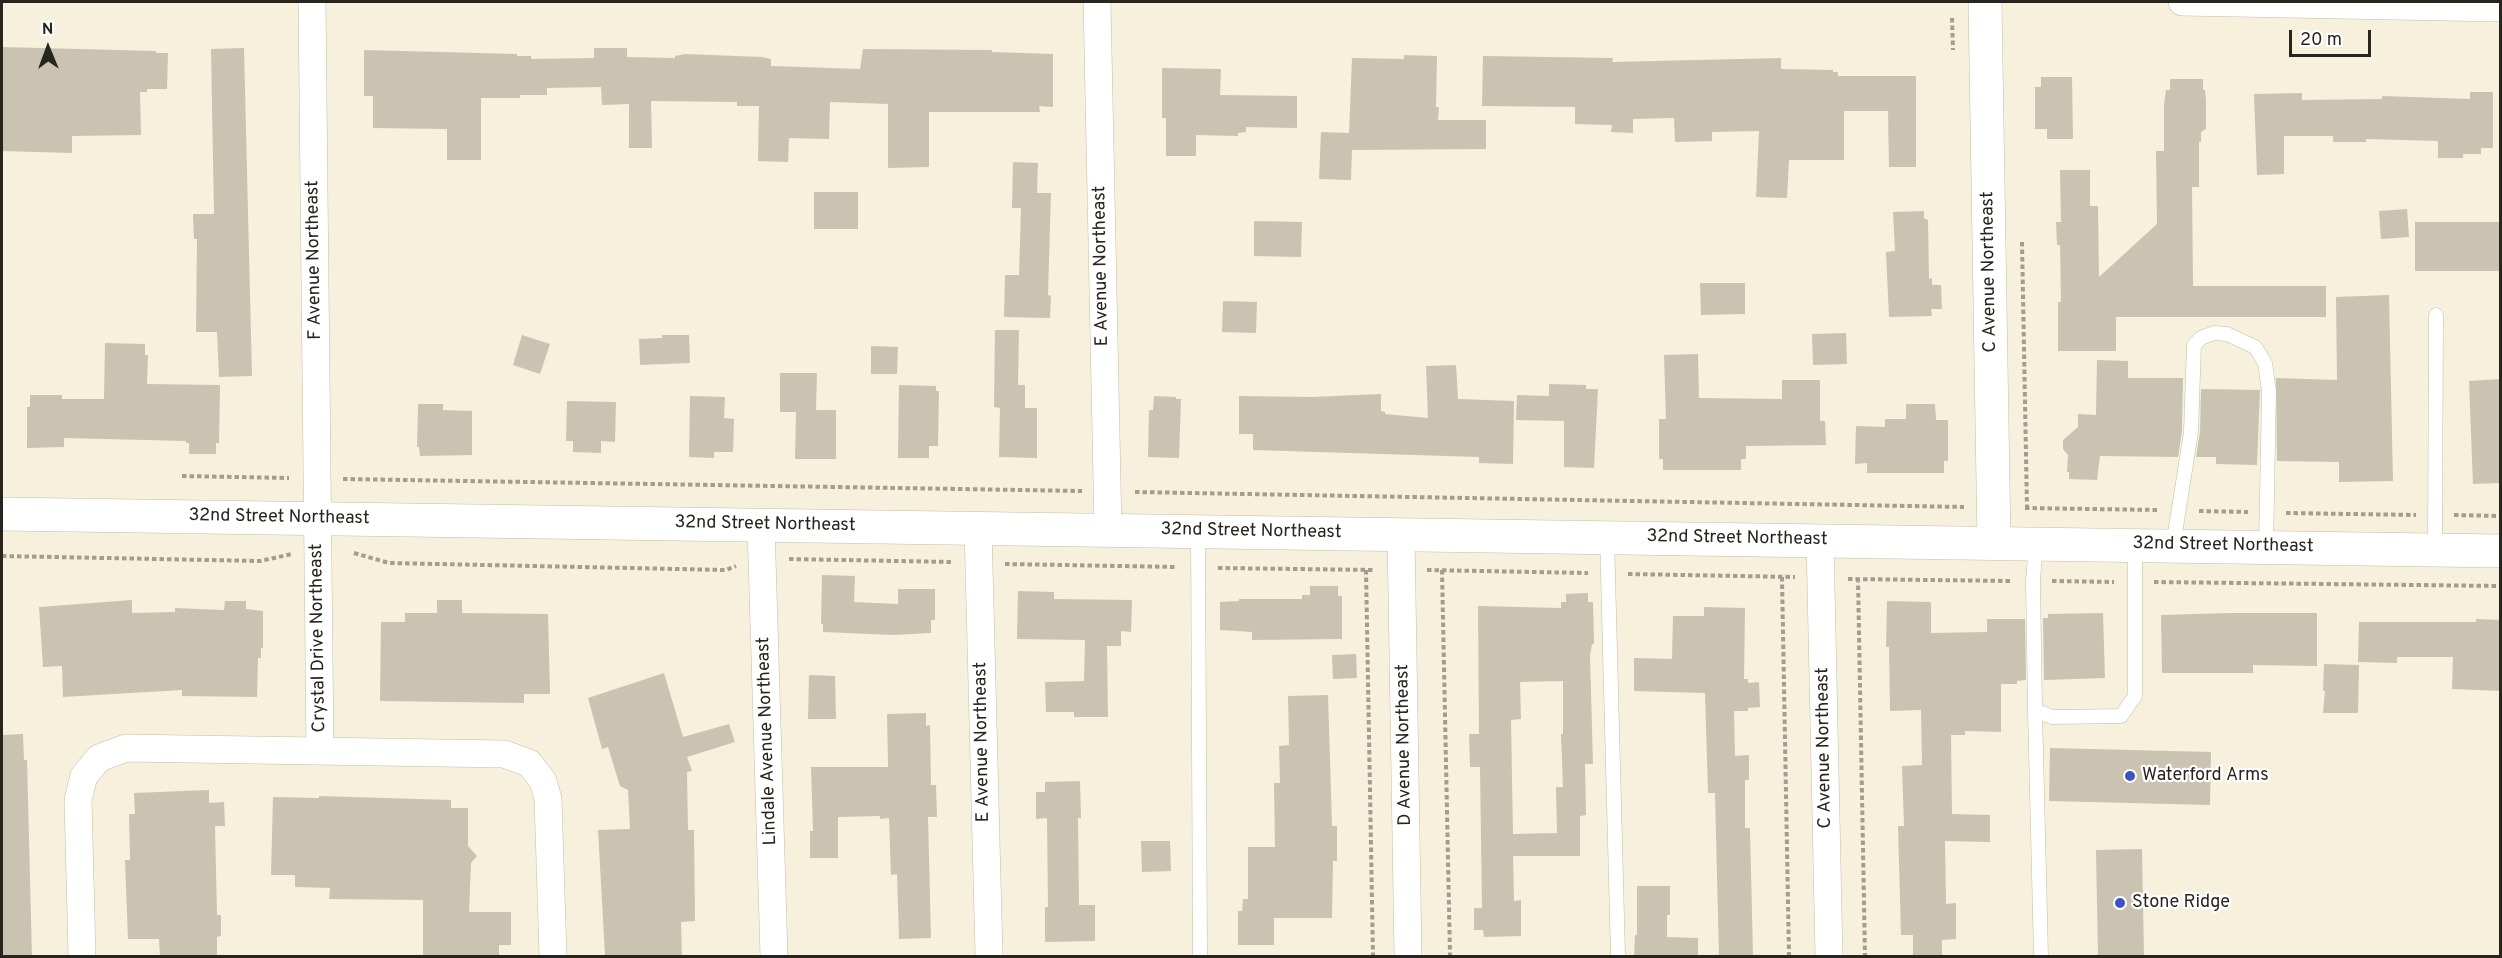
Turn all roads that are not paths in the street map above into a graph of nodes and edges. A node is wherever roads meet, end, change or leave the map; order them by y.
1 (312, 2) edge
2 (1097, 2) edge
3 (1985, 2) edge
4 (2182, 2) edge
5 (2500, 8) edge
6 (2436, 315) dead end
7 (2, 514) edge
8 (318, 518) junction
9 (761, 525) junction
10 (978, 528) junction
11 (1108, 530) junction
12 (1198, 531) junction
13 (1401, 534) junction
14 (1607, 537) junction
15 (1820, 540) junction
16 (1994, 543) junction
17 (2036, 543) junction
18 (2135, 545) junction
19 (2173, 546) junction
20 (2265, 547) junction
21 (2435, 550) junction
22 (2500, 551) edge
23 (2035, 710) junction
24 (320, 750) junction
25 (82, 957) edge
26 (554, 957) edge
27 (774, 957) edge
28 (988, 957) edge
29 (1200, 957) edge
30 (1408, 957) edge
31 (1618, 957) edge
32 (1829, 957) edge
33 (2041, 957) edge

1 - 8 street, F Avenue Northeast
2 - 11 street, E Avenue Northeast
3 - 16 main road, C Avenue Northeast
4 - 5 street
6 - 21 lane
7 - 8 main road, 32nd Street Northeast
8 - 9 main road, 32nd Street Northeast
8 - 24 street, Crystal Drive Northeast
9 - 10 main road, 32nd Street Northeast
9 - 27 street, Lindale Avenue Northeast
10 - 11 main road, 32nd Street Northeast
10 - 28 street, E Avenue Northeast
11 - 12 main road, 32nd Street Northeast
12 - 13 main road, 32nd Street Northeast
12 - 29 lane
13 - 14 main road, 32nd Street Northeast
13 - 30 street, D Avenue Northeast
14 - 15 main road, 32nd Street Northeast
14 - 31 lane
15 - 16 main road, 32nd Street Northeast
15 - 32 street, C Avenue Northeast
16 - 17 main road, 32nd Street Northeast
17 - 18 main road, 32nd Street Northeast
17 - 23 lane
18 - 19 main road, 32nd Street Northeast
18 - 23 lane
19 - 20 main road, 32nd Street Northeast
19 - 20 lane
20 - 21 main road, 32nd Street Northeast
21 - 22 main road, 32nd Street Northeast
23 - 33 lane
24 - 25 street, Crystal Drive Northeast
24 - 26 street

